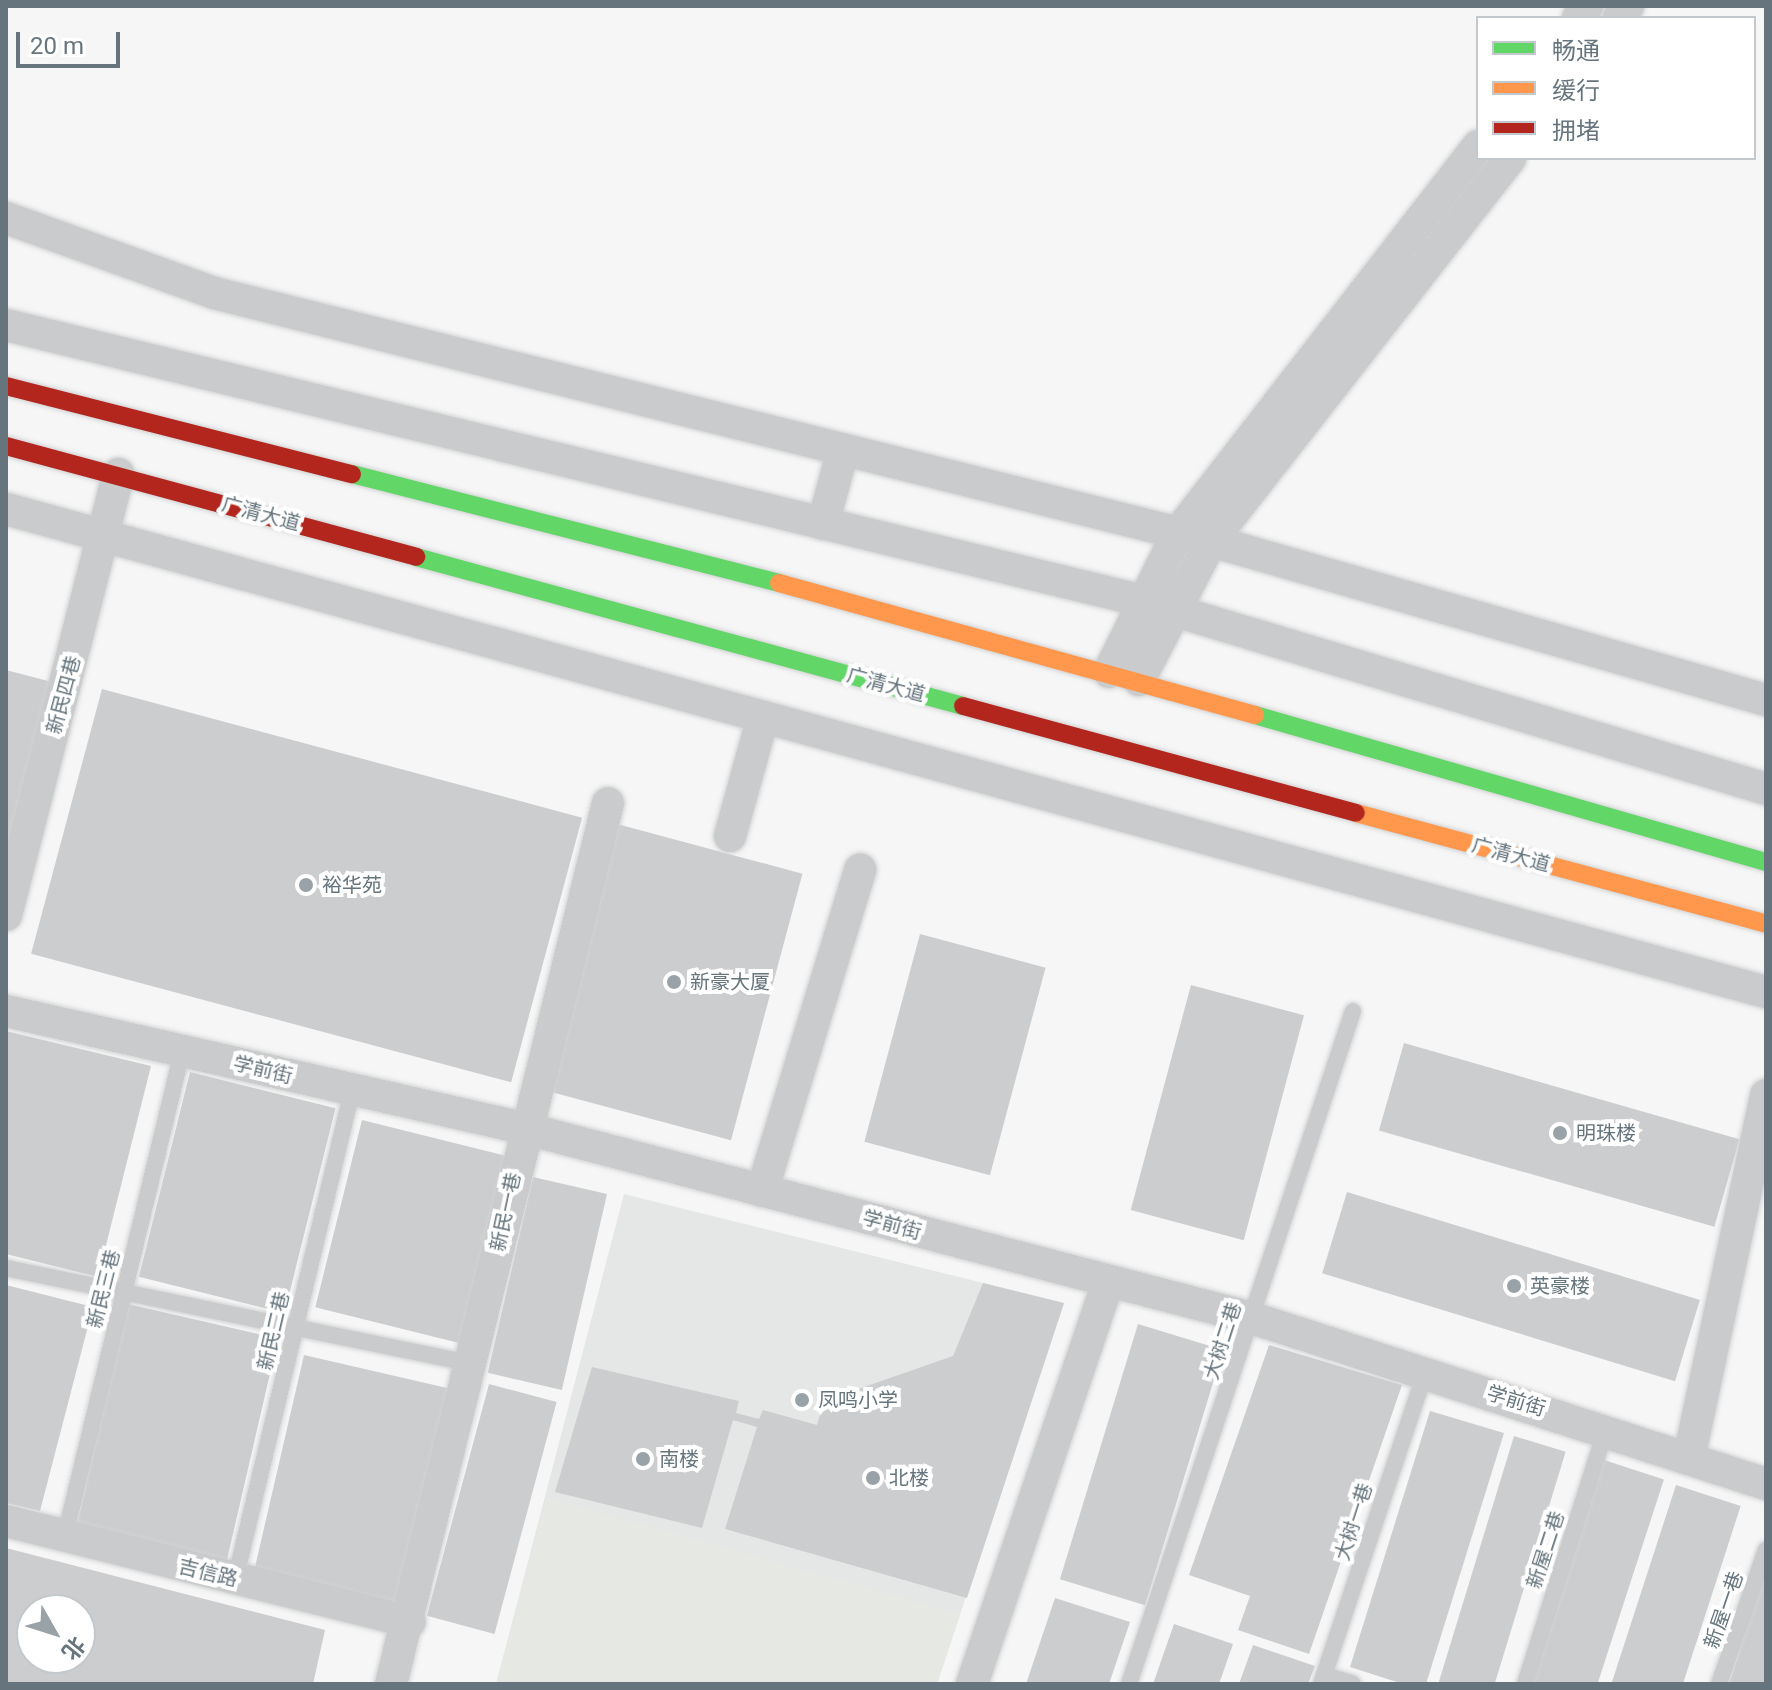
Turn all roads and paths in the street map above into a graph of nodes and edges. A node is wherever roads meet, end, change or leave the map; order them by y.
1 (1476, 149) edge
2 (1508, 160) edge
3 (6, 218) edge
4 (6, 325) edge
5 (6, 386) edge
6 (6, 446) edge
7 (843, 450) junction
8 (118, 474) junction
9 (6, 509) edge
10 (823, 524) junction
11 (1178, 533) junction
12 (105, 537) junction
13 (1211, 541) junction
14 (1139, 600) junction
15 (1169, 611) junction
16 (1124, 676) junction
17 (1766, 700) edge
18 (763, 717) junction
19 (1766, 789) edge
20 (608, 803) dead end
21 (730, 836) dead end
22 (1766, 862) edge
23 (860, 870) dead end
24 (6, 915) edge
25 (1766, 924) edge
26 (1766, 992) edge
27 (6, 1011) edge
28 (1353, 1011) dead end
29 (182, 1051) junction
30 (352, 1091) junction
31 (1766, 1095) edge
32 (523, 1128) junction
33 (762, 1191) junction
34 (6, 1268) edge
35 (1108, 1283) junction
36 (123, 1295) junction
37 (1252, 1318) junction
38 (295, 1330) junction
39 (474, 1364) junction
40 (1425, 1373) junction
41 (1606, 1428) junction
42 (1689, 1458) junction
43 (1766, 1484) edge
44 (6, 1521) edge
45 (65, 1536) junction
46 (1766, 1550) edge
47 (235, 1580) junction
48 (410, 1622) junction
49 (1323, 1680) edge
50 (391, 1684) edge
51 (972, 1684) edge
52 (1129, 1684) edge
53 (1353, 1684) edge
54 (1525, 1684) edge
55 (1719, 1684) edge

1 - 11 street
2 - 13 street
3 - 7 street
4 - 10 street
5 - 16 highway
6 - 8 highway, 广清大道
7 - 10 street
7 - 11 street
8 - 12 street, 新民四巷
8 - 25 highway, 广清大道
9 - 12 street
10 - 14 street
11 - 13 street
11 - 14 street
12 - 18 street
12 - 24 street, 新民四巷
13 - 15 street
13 - 17 street
14 - 15 street
14 - 16 street
15 - 16 street
15 - 19 street
16 - 22 highway
18 - 21 street
18 - 26 street
20 - 32 street, 新民一巷
23 - 33 street
27 - 29 street, 学前街
28 - 37 lane, 大树二巷
29 - 30 street, 学前街
29 - 36 lane, 新民三巷
30 - 32 street, 学前街
30 - 38 lane, 新民二巷
31 - 42 street
32 - 33 street, 学前街
32 - 39 street, 新民一巷
33 - 35 street, 学前街
34 - 36 lane
35 - 37 street, 学前街
35 - 51 street
36 - 38 lane
36 - 45 lane, 新民三巷
37 - 40 street, 学前街
37 - 52 lane, 大树二巷
38 - 39 lane
38 - 47 lane, 新民二巷
39 - 48 street, 新民一巷
40 - 41 street, 学前街
40 - 49 lane, 大树一巷
41 - 42 street, 学前街
41 - 54 lane, 新屋二巷
42 - 43 street, 学前街
44 - 45 street, 吉信路
45 - 47 street, 吉信路
46 - 55 lane, 新屋一巷
47 - 48 street, 吉信路
48 - 50 street, 新民一巷
49 - 53 lane

